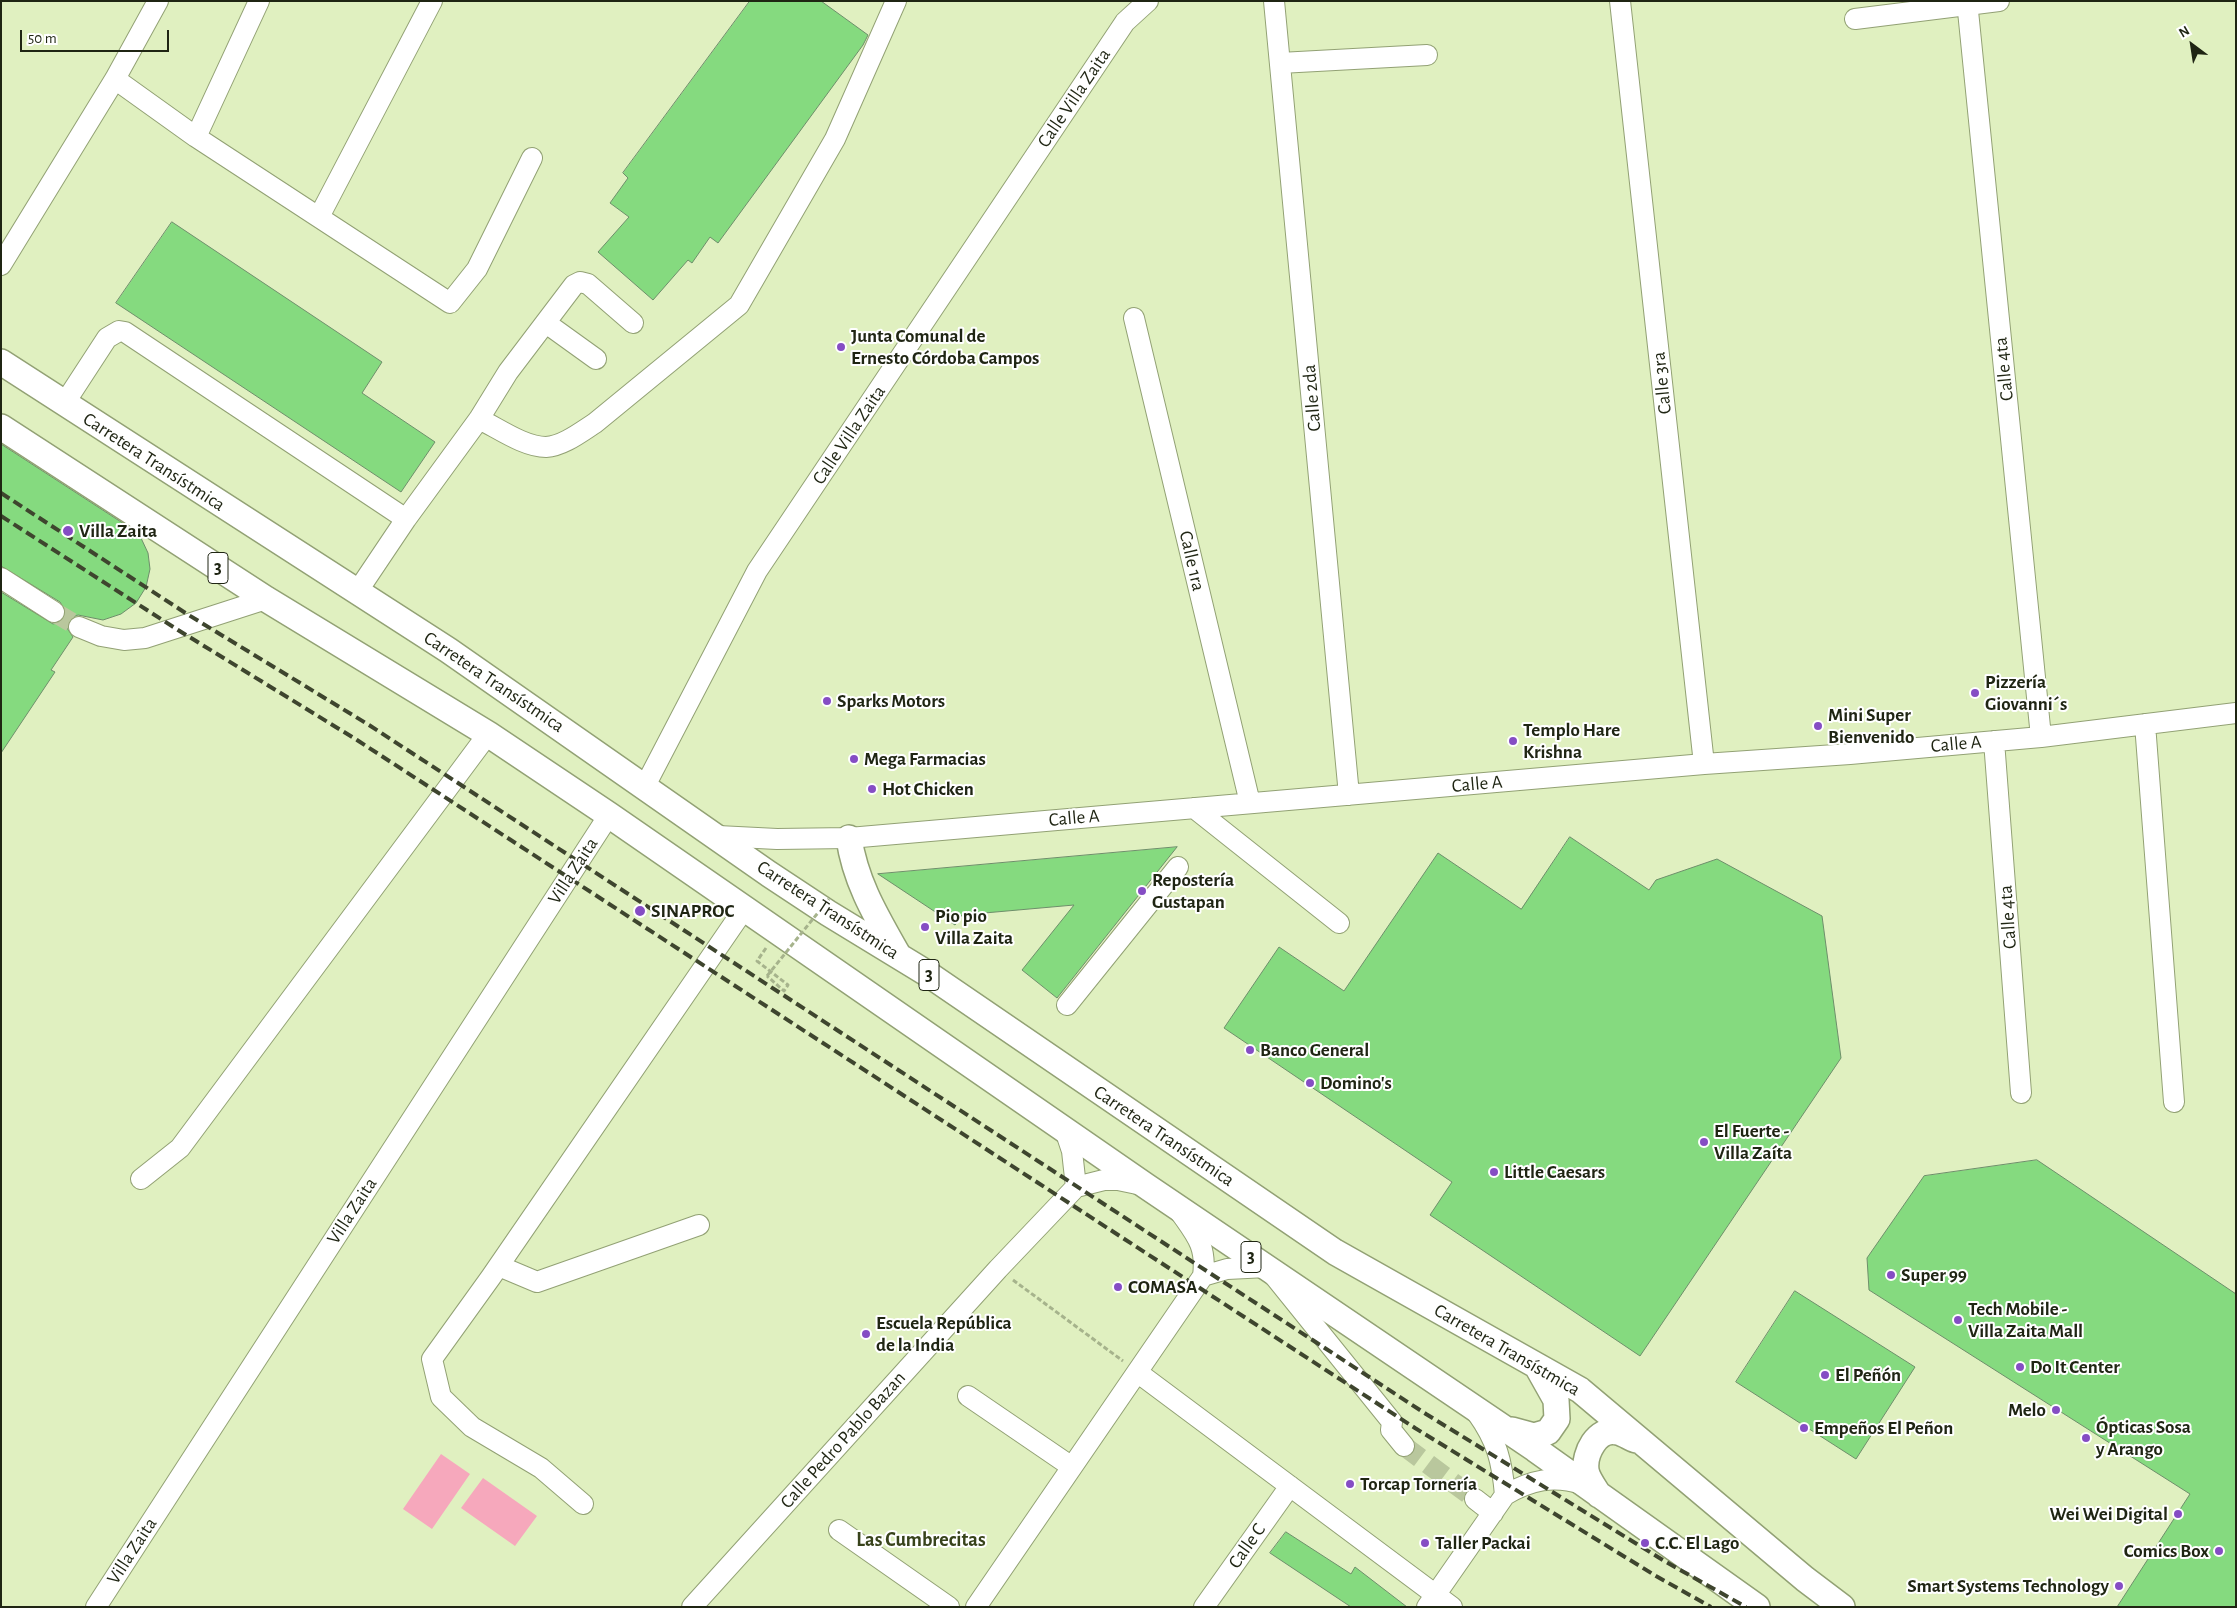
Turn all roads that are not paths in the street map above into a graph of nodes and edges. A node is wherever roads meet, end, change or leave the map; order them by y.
1 (158, 1) edge
2 (259, 1) edge
3 (432, 1) edge
4 (896, 1) edge
5 (1148, 1) edge
6 (1274, 1) edge
7 (1620, 1) edge
8 (1999, 1) edge
9 (1967, 3) edge
10 (1855, 19) dead end
11 (1428, 55) dead end
12 (1280, 63) junction
13 (115, 79) junction
14 (196, 137) junction
15 (532, 158) dead end
16 (320, 215) junction
17 (1, 265) edge
18 (1134, 318) dead end
19 (546, 323) junction
20 (633, 323) dead end
21 (596, 359) dead end
22 (1, 362) edge
23 (64, 404) junction
24 (479, 418) junction
25 (1, 427) edge
26 (406, 519) junction
27 (1, 578) edge
28 (357, 592) junction
29 (266, 599) junction
30 (54, 612) tunnel mouth
31 (79, 627) tunnel mouth
32 (2236, 713) edge
33 (2145, 724) junction
34 (488, 734) junction
35 (2041, 736) junction
36 (1994, 741) junction
37 (1704, 764) junction
38 (645, 786) junction
39 (1349, 795) junction
40 (1250, 803) junction
41 (1194, 808) junction
42 (609, 815) junction
43 (718, 836) junction
44 (849, 838) junction
45 (1178, 867) dead end
46 (744, 909) junction
47 (1339, 923) dead end
48 (898, 955) junction
49 (1067, 1005) dead end
50 (2021, 1093) dead end
51 (2174, 1102) dead end
52 (1064, 1128) junction
53 (141, 1179) dead end
54 (1146, 1186) junction
55 (1076, 1188) junction
56 (1177, 1207) junction
57 (699, 1224) dead end
58 (499, 1266) junction
59 (1267, 1268) junction
60 (1203, 1276) junction
61 (1537, 1367) junction
62 (1137, 1372) junction
63 (968, 1396) dead end
64 (1471, 1406) junction
65 (1505, 1428) junction
66 (1640, 1442) junction
67 (1404, 1446) tunnel mouth
68 (1072, 1467) junction
69 (1290, 1486) junction
70 (1593, 1491) junction
71 (1504, 1495) junction
72 (1475, 1500) tunnel mouth
73 (583, 1504) dead end
74 (1493, 1513) junction
75 (839, 1530) dead end
76 (1431, 1601) edge
77 (96, 1607) edge
78 (692, 1607) edge
79 (949, 1607) edge
80 (976, 1607) edge
81 (1204, 1607) edge
82 (1452, 1607) edge
83 (1757, 1607) edge
84 (1842, 1607) edge

1 - 13 street
2 - 14 street
3 - 16 street
4 - 24 street
5 - 38 street, Calle Villa Zaita
6 - 12 street, Calle 2da
7 - 37 street, Calle 3ra
8 - 9 street
9 - 10 street
9 - 35 street, Calle 4ta
11 - 12 street
12 - 39 street, Calle 2da
13 - 14 street
13 - 17 street
14 - 16 street
15 - 16 street
18 - 40 street, Calle 1ra
19 - 20 street
19 - 21 street
19 - 24 street
22 - 23 main road, Carretera Transístmica / 3
23 - 26 street
23 - 28 main road, Carretera Transístmica / 3
24 - 26 street
25 - 29 main road, 3
26 - 28 street
27 - 30 street
28 - 38 main road, Carretera Transístmica / 3
29 - 31 street
29 - 34 main road, 3
32 - 33 street, Calle A
33 - 35 street, Calle A
33 - 51 street
34 - 42 main road, 3
34 - 53 street
35 - 36 street, Calle A
36 - 37 street, Calle A
36 - 50 street, Calle 4ta
37 - 39 street, Calle A
38 - 43 main road, Carretera Transístmica / 3
39 - 40 street, Calle A
40 - 41 street, Calle A
41 - 44 street, Calle A
41 - 47 street
42 - 46 main road, 3
42 - 77 street, Villa Zaita
43 - 44 street, Calle A
43 - 48 main road, Carretera Transístmica / 3
44 - 48 main road
45 - 49 street
46 - 52 main road, 3
46 - 58 street
48 - 61 main road, Carretera Transístmica / 3
52 - 54 main road, 3
52 - 55 street
54 - 55 street
54 - 56 main road, 3
55 - 78 street, Calle Pedro Pablo Bazan
56 - 59 main road, 3
56 - 60 street
57 - 58 street
58 - 73 street
59 - 60 street
59 - 64 main road, 3
59 - 67 street
60 - 62 street
61 - 65 main road
61 - 66 main road, Carretera Transístmica / 3
62 - 68 street
62 - 69 street
63 - 68 street
64 - 65 main road, 3
64 - 71 street
65 - 70 main road, 3
66 - 70 main road
66 - 84 main road, Carretera Transístmica / 3
68 - 80 street
69 - 76 street
69 - 81 street, Calle C
70 - 71 street
70 - 83 main road, 3
71 - 74 street
72 - 74 street
74 - 76 street
75 - 79 street
76 - 82 street

